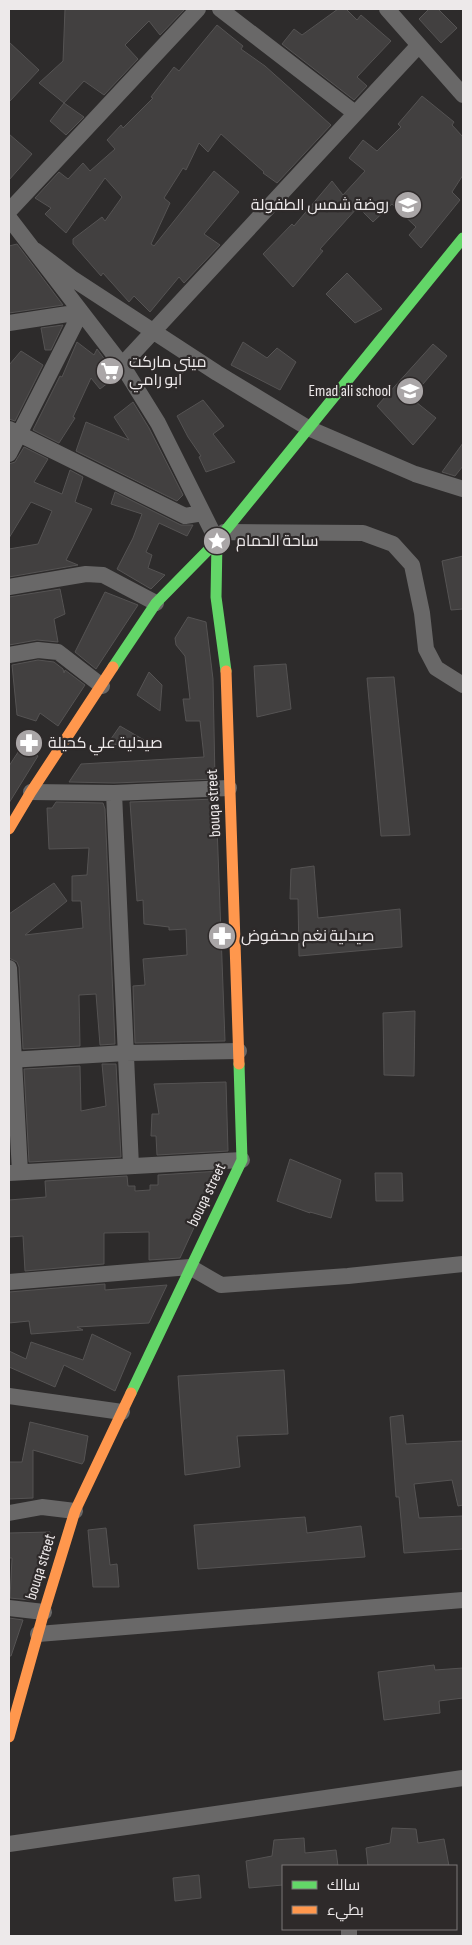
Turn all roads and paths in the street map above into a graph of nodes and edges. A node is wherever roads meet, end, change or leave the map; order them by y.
1 (198, 9) edge
2 (220, 9) edge
3 (387, 9) edge
4 (419, 45) junction
5 (463, 95) edge
6 (355, 113) junction
7 (9, 211) edge
8 (9, 218) edge
9 (461, 245) edge
10 (34, 250) junction
11 (81, 312) junction
12 (9, 323) edge
13 (154, 332) junction
14 (122, 365) junction
15 (308, 428) junction
16 (14, 431) edge
17 (9, 454) edge
18 (463, 488) edge
19 (202, 513) junction
20 (220, 537) junction
21 (9, 587) edge
22 (156, 603) junction
23 (9, 655) edge
24 (463, 685) edge
25 (102, 686) junction
26 (229, 788) junction
27 (31, 792) junction
28 (114, 793) junction
29 (9, 829) edge
30 (9, 968) edge
31 (238, 1051) junction
32 (126, 1054) junction
33 (11, 1060) edge
34 (242, 1160) junction
35 (131, 1166) junction
36 (14, 1173) edge
37 (463, 1264) edge
38 (190, 1267) junction
39 (9, 1282) edge
40 (9, 1396) edge
41 (122, 1412) junction
42 (76, 1511) junction
43 (9, 1513) edge
44 (463, 1600) edge
45 (9, 1608) edge
46 (44, 1612) junction
47 (38, 1634) junction
48 (16, 1686) edge
49 (9, 1737) edge
50 (463, 1778) edge
51 (9, 1844) edge

1 - 7 street
2 - 6 street
3 - 4 street
4 - 5 street
4 - 6 street
6 - 13 street
8 - 10 street
9 - 15 street
10 - 11 street
10 - 13 street
11 - 12 street
11 - 14 street
11 - 16 street
13 - 14 street
13 - 15 street
14 - 19 street
15 - 18 street
15 - 20 street
16 - 17 street
16 - 19 street
19 - 20 street
20 - 22 street
20 - 24 street
20 - 26 street, bouqa street
21 - 22 street
22 - 25 street
23 - 25 street
25 - 27 street
26 - 28 street
26 - 31 street, bouqa street
27 - 28 street
27 - 29 street
28 - 32 street
30 - 33 street
31 - 32 street
31 - 34 street, bouqa street
32 - 33 street
32 - 35 street
33 - 36 street
34 - 35 street
34 - 38 street, bouqa street
35 - 36 street
37 - 38 street
38 - 39 street
38 - 41 street, bouqa street
40 - 41 street
41 - 42 street, bouqa street
42 - 43 street
42 - 46 street, bouqa street
44 - 47 street
45 - 46 street
46 - 47 street, bouqa street
47 - 48 street, bouqa street
48 - 49 street, bouqa street
50 - 51 street

